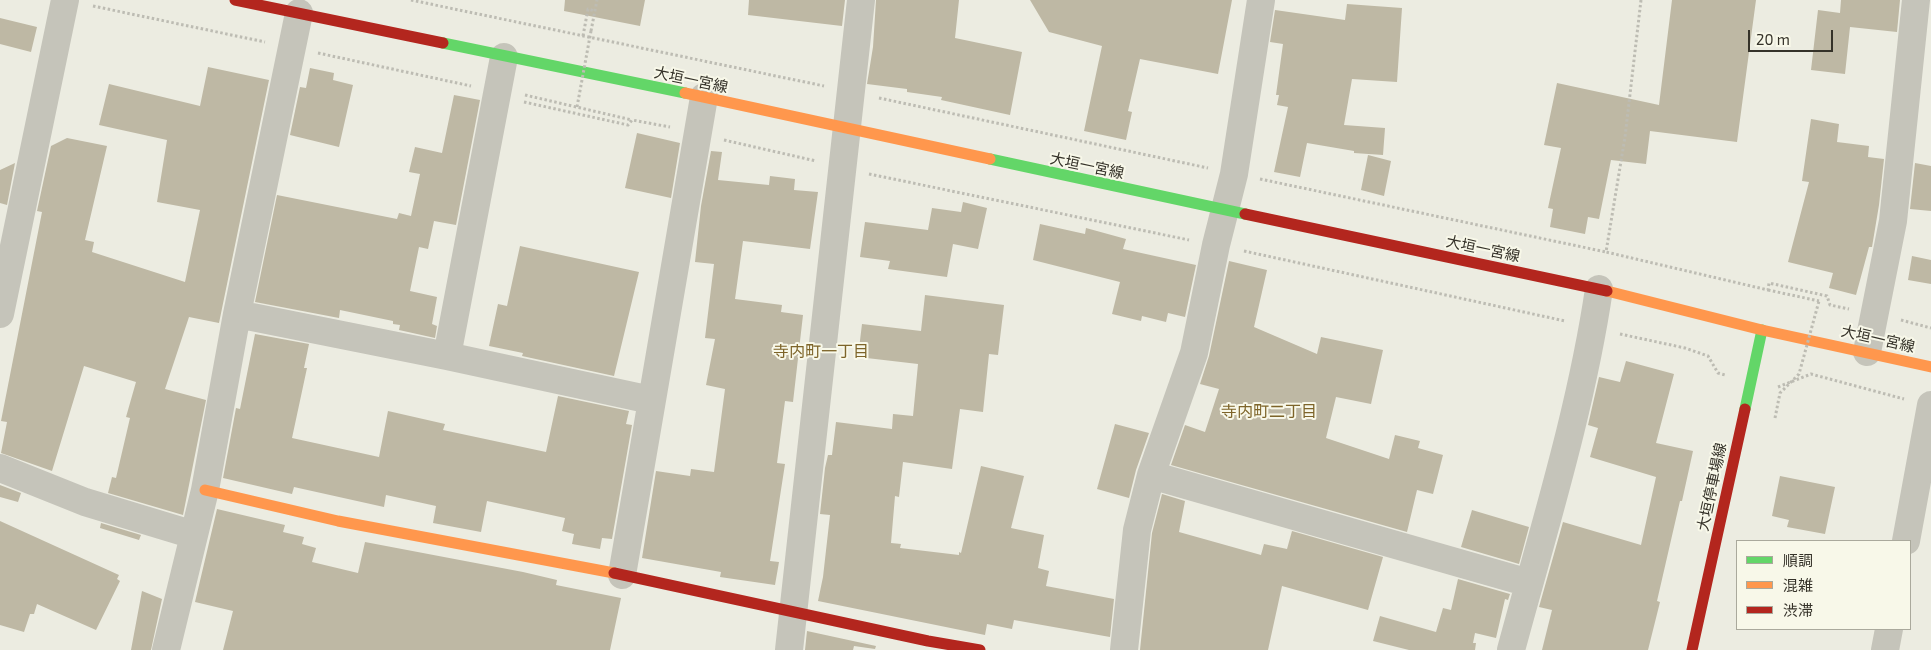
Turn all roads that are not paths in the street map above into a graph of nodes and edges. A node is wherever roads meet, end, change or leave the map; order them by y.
1 (235, 0) edge
2 (861, 0) edge
3 (1261, 0) edge
4 (1916, 0) edge
5 (75, 2) edge
6 (300, 14) junction
7 (504, 57) junction
8 (704, 98) junction
9 (846, 129) junction
10 (1224, 210) junction
11 (1599, 289) junction
12 (0, 314) edge
13 (237, 314) junction
14 (1762, 330) junction
15 (1867, 352) junction
16 (447, 356) junction
17 (1931, 367) edge
18 (651, 400) junction
19 (1931, 406) edge
20 (0, 468) edge
21 (1151, 475) junction
22 (205, 490) junction
23 (194, 535) junction
24 (1906, 540) edge
25 (622, 575) junction
26 (1529, 583) junction
27 (793, 612) junction
28 (1889, 630) edge
29 (166, 650) edge
30 (789, 650) edge
31 (980, 650) edge
32 (1124, 650) edge
33 (1511, 650) edge
34 (1692, 650) edge
35 (1885, 650) edge

1 - 6 main road, 大垣一宮線
2 - 9 street
3 - 10 street
4 - 15 street
5 - 12 street
6 - 7 main road, 大垣一宮線
6 - 13 street
7 - 8 main road, 大垣一宮線
7 - 16 street
8 - 9 main road, 大垣一宮線
8 - 18 street
9 - 10 main road, 大垣一宮線
9 - 27 street
10 - 11 main road, 大垣一宮線
10 - 21 street
11 - 14 main road, 大垣一宮線
11 - 26 street
13 - 16 street
13 - 22 street
14 - 15 main road, 大垣一宮線
14 - 34 main road, 大垣停車場線
15 - 17 main road, 大垣一宮線
16 - 18 street
18 - 25 street
19 - 24 street
20 - 23 street
21 - 26 street
21 - 32 street
22 - 23 street
22 - 25 main road
23 - 29 street
25 - 27 main road
26 - 33 street
27 - 30 street
27 - 31 main road
28 - 35 street

